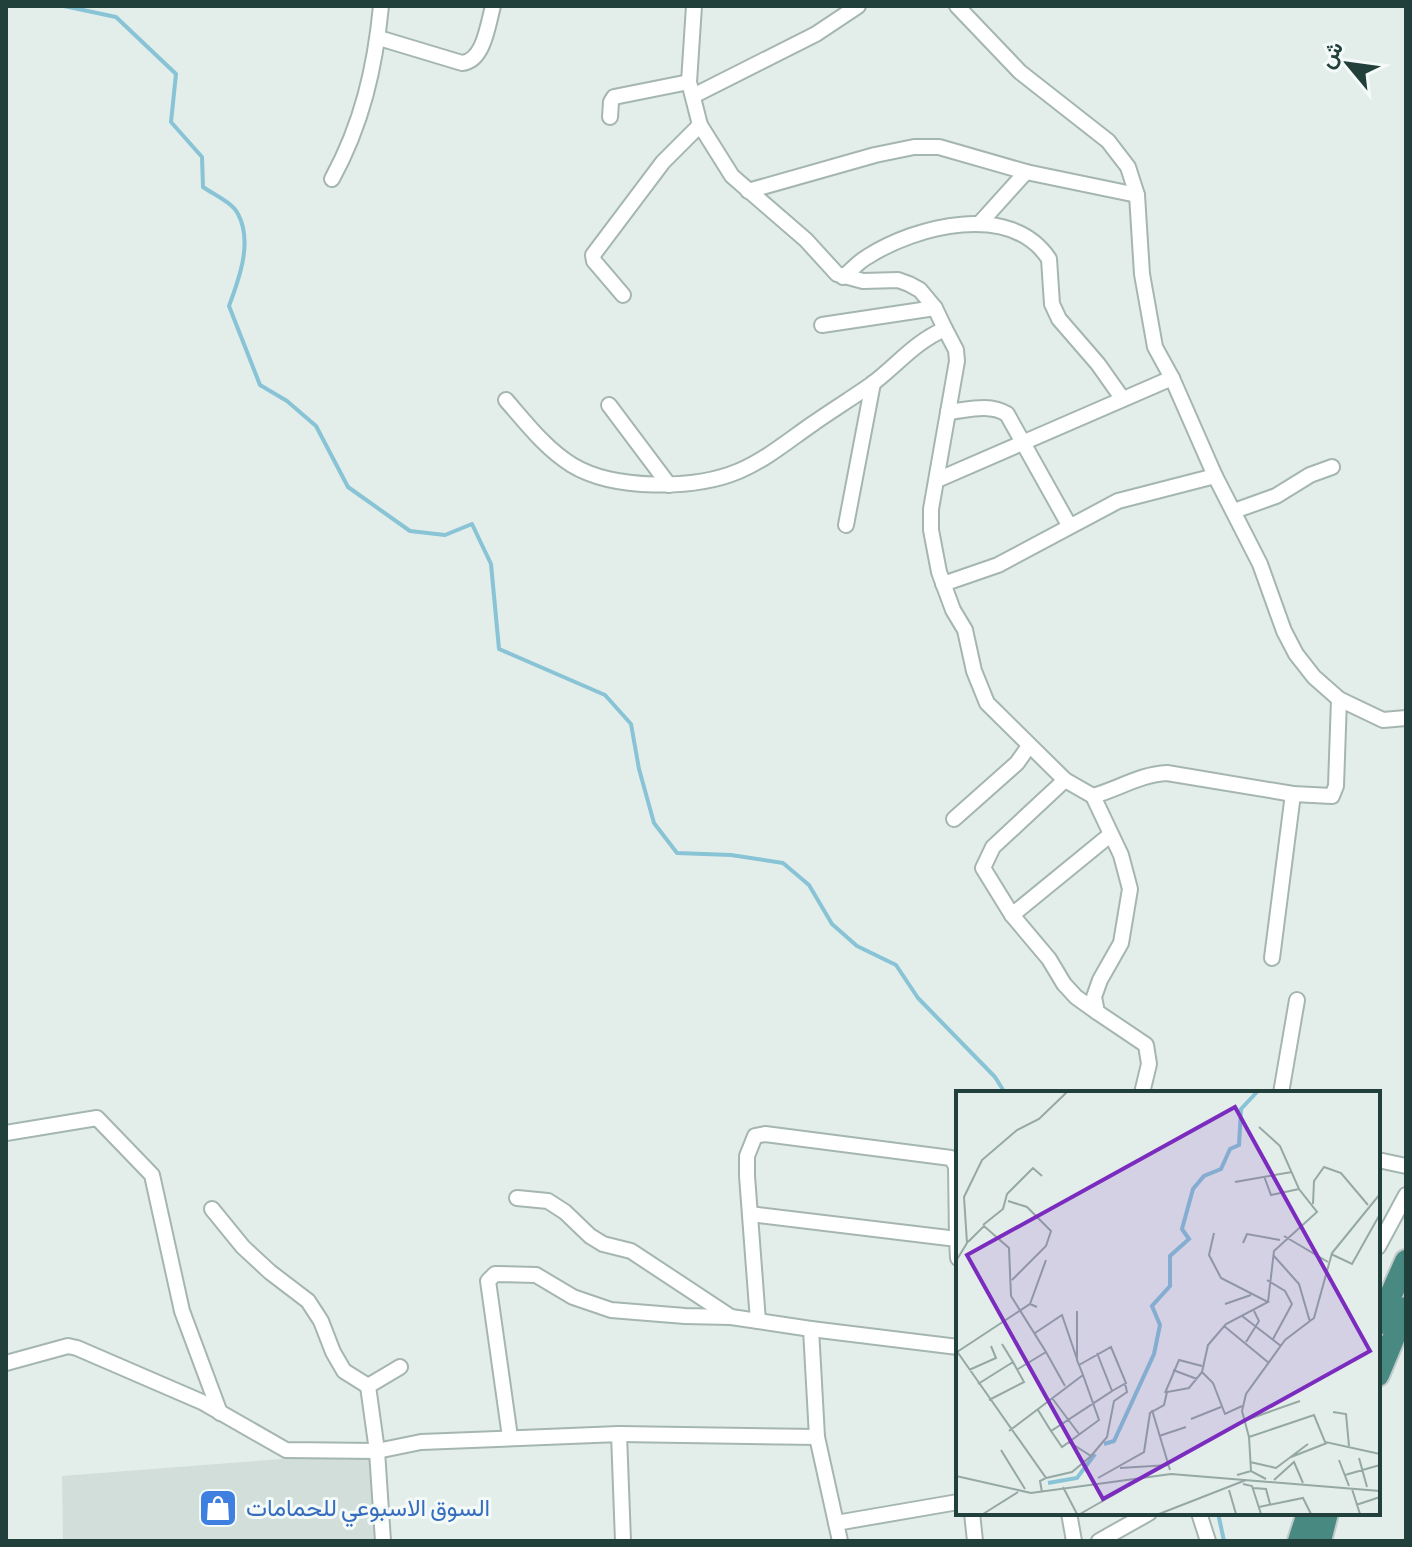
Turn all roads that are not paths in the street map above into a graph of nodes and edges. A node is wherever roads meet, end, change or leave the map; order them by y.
1 (381, 6) edge
2 (493, 6) edge
3 (694, 6) edge
4 (858, 6) edge
5 (957, 6) edge
6 (379, 38) junction
7 (691, 89) junction
8 (610, 117) dead end
9 (700, 125) junction
10 (1026, 172) junction
11 (332, 179) dead end
12 (748, 191) junction
13 (1137, 195) junction
14 (980, 223) junction
15 (843, 277) junction
16 (623, 295) dead end
17 (935, 308) junction
18 (822, 325) dead end
19 (945, 329) junction
20 (1172, 378) junction
21 (873, 383) junction
22 (1122, 398) junction
23 (506, 400) dead end
24 (609, 405) dead end
25 (948, 412) junction
26 (1022, 443) junction
27 (1332, 467) dead end
28 (1215, 476) junction
29 (937, 480) junction
30 (669, 485) junction
31 (1234, 511) junction
32 (846, 525) dead end
33 (1069, 525) junction
34 (943, 584) junction
35 (1339, 699) junction
36 (1406, 718) edge
37 (1029, 746) junction
38 (1065, 780) junction
39 (1293, 794) junction
40 (1093, 796) junction
41 (954, 819) dead end
42 (1110, 835) junction
43 (1012, 915) junction
44 (1272, 958) dead end
45 (1297, 1000) dead end
46 (1097, 1012) junction
47 (1142, 1091) edge
48 (1281, 1091) edge
49 (6, 1133) edge
50 (1380, 1160) edge
51 (956, 1162) edge
52 (1406, 1166) edge
53 (1406, 1195) edge
54 (517, 1198) dead end
55 (212, 1209) dead end
56 (750, 1214) junction
57 (956, 1239) edge
58 (1380, 1243) edge
59 (1406, 1261) edge
60 (1406, 1308) edge
61 (731, 1317) junction
62 (1380, 1320) edge
63 (758, 1321) junction
64 (811, 1329) junction
65 (956, 1347) edge
66 (6, 1363) edge
67 (400, 1367) dead end
68 (1380, 1370) edge
69 (368, 1386) junction
70 (221, 1413) junction
71 (619, 1434) junction
72 (510, 1437) junction
73 (817, 1437) junction
74 (377, 1451) junction
75 (956, 1502) edge
76 (972, 1515) edge
77 (1069, 1515) edge
78 (1145, 1515) edge
79 (1200, 1515) edge
80 (1306, 1515) edge
81 (1326, 1515) edge
82 (836, 1523) junction
83 (383, 1541) edge
84 (623, 1541) edge
85 (840, 1541) edge
86 (975, 1541) edge
87 (1074, 1541) edge
88 (1099, 1541) edge
89 (1208, 1541) edge
90 (1299, 1541) edge
91 (1320, 1541) edge

1 - 6 street
2 - 6 street
3 - 7 street
4 - 7 street
5 - 13 street
6 - 11 street
7 - 8 street
7 - 9 street
9 - 12 street
9 - 16 street
10 - 12 street
10 - 13 street
10 - 14 street
12 - 15 street
13 - 20 street
14 - 15 street
14 - 22 street
15 - 17 street
17 - 18 street
17 - 19 street
19 - 21 street
19 - 25 street
20 - 22 street
20 - 28 street
21 - 30 street
21 - 32 street
22 - 26 street
23 - 30 street
24 - 30 street
25 - 26 street
25 - 29 street
26 - 29 street
26 - 33 street
27 - 31 street
28 - 31 street
28 - 33 street
29 - 34 street
31 - 35 street
33 - 34 street
34 - 37 street
35 - 36 street
35 - 39 street
37 - 38 street
37 - 41 street
38 - 40 street
38 - 43 street
39 - 40 street
39 - 44 street
40 - 42 street
42 - 43 street
42 - 46 street
43 - 46 street
45 - 48 street
46 - 47 street
49 - 70 street
50 - 52 street
51 - 56 street
53 - 58 street
54 - 61 street
55 - 69 street
56 - 57 street
56 - 63 street
59 - 62 highway
60 - 68 highway
61 - 63 street
61 - 72 street
63 - 64 street
64 - 65 street
64 - 73 street
66 - 70 street
67 - 69 street
69 - 74 street
70 - 74 street
71 - 72 street
71 - 73 street
71 - 84 street
72 - 74 street
73 - 82 street
74 - 83 street
75 - 82 street
76 - 86 street
77 - 87 street
78 - 88 street
79 - 89 street
80 - 90 highway
81 - 91 highway
82 - 85 street

